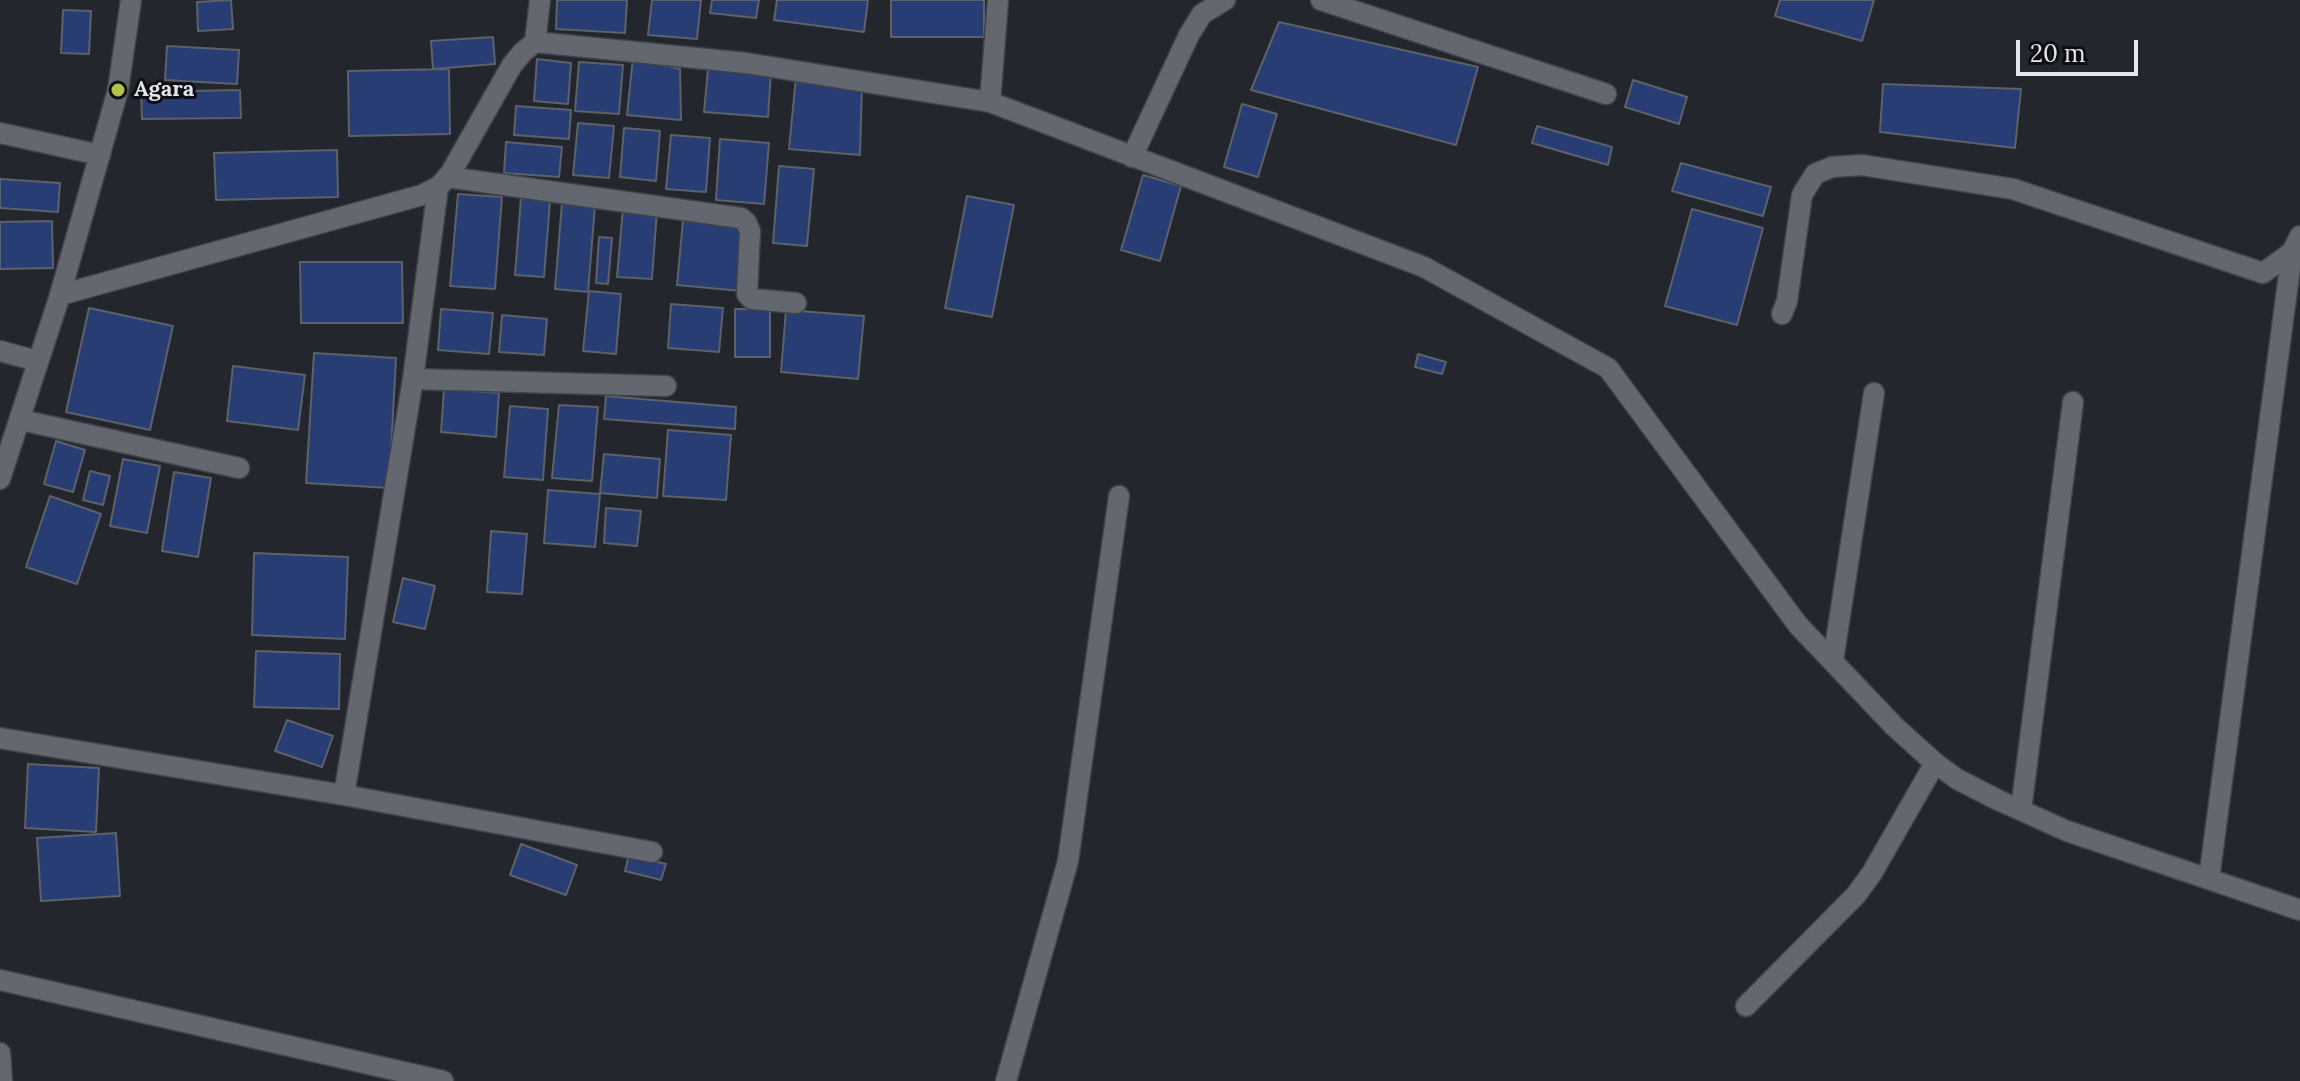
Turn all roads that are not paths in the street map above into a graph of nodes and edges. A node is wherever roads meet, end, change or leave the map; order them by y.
1 (131, 0) edge
2 (540, 0) edge
3 (998, 0) edge
4 (1225, 0) edge
5 (1321, 0) edge
6 (535, 42) junction
7 (1606, 94) dead end
8 (990, 102) junction
9 (0, 133) edge
10 (100, 155) junction
11 (1132, 157) junction
12 (443, 182) junction
13 (2296, 244) edge
14 (60, 295) junction
15 (796, 303) dead end
16 (1782, 314) dead end
17 (0, 351) edge
18 (37, 361) junction
19 (413, 379) junction
20 (666, 386) dead end
21 (1874, 393) dead end
22 (2073, 402) dead end
23 (21, 420) junction
24 (239, 468) dead end
25 (0, 479) edge
26 (1119, 496) dead end
27 (1833, 661) junction
28 (0, 738) edge
29 (1935, 763) junction
30 (344, 795) junction
31 (2021, 810) junction
32 (652, 852) dead end
33 (2209, 879) junction
34 (2300, 910) edge
35 (0, 980) edge
36 (1746, 1006) dead end
37 (0, 1053) edge
38 (2, 1081) edge
39 (443, 1081) edge
40 (1006, 1081) edge

1 - 10 street
2 - 6 street
3 - 8 street
4 - 11 street
5 - 7 street
6 - 8 street
6 - 12 street
8 - 11 street
9 - 10 street
10 - 14 street
11 - 27 street
12 - 14 street
12 - 15 street
12 - 19 street
13 - 16 street
13 - 33 street
14 - 18 street
17 - 18 street
18 - 23 street
19 - 20 street
19 - 30 street
21 - 27 street
22 - 31 street
23 - 24 street
23 - 25 street
26 - 40 street
27 - 29 street
28 - 30 street
29 - 31 street
29 - 36 street
30 - 32 street
31 - 33 street
33 - 34 street
35 - 39 street
37 - 38 street

